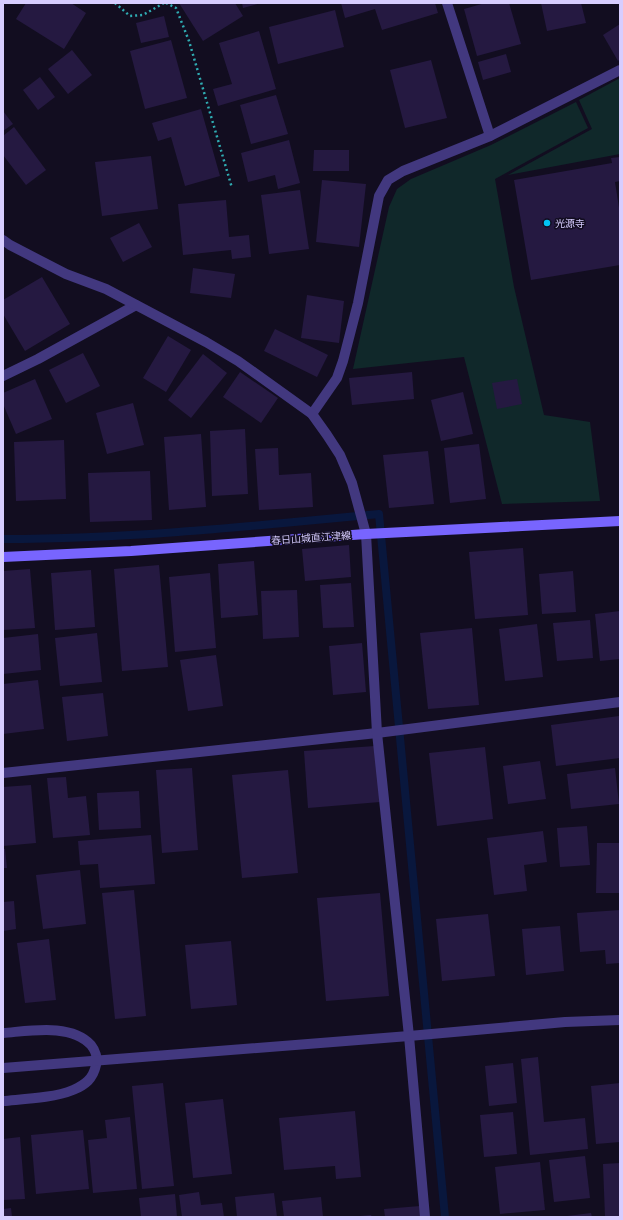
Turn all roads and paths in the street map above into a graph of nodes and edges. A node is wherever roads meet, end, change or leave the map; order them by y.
1 (115, 3) edge
2 (165, 3) edge
3 (447, 3) edge
4 (620, 70) edge
5 (490, 136) junction
6 (232, 188) dead end
7 (3, 240) edge
8 (136, 305) junction
9 (3, 376) edge
10 (312, 414) junction
11 (620, 521) edge
12 (366, 534) junction
13 (3, 557) edge
14 (620, 702) edge
15 (377, 733) junction
16 (3, 773) edge
17 (620, 1020) edge
18 (3, 1033) edge
19 (409, 1036) junction
20 (97, 1061) junction
21 (3, 1068) edge
22 (3, 1101) edge
23 (425, 1217) edge

1 - 2 path
2 - 6 path
3 - 5 street
4 - 5 street
5 - 10 street
7 - 8 street
8 - 9 street
8 - 10 street
10 - 12 street
11 - 12 main road, 春日山城直江津線
12 - 13 main road, 春日山城直江津線
12 - 15 street
14 - 15 street
15 - 16 street
15 - 19 street
17 - 19 street
18 - 20 street
19 - 20 street
19 - 23 street
20 - 21 street
20 - 22 street

